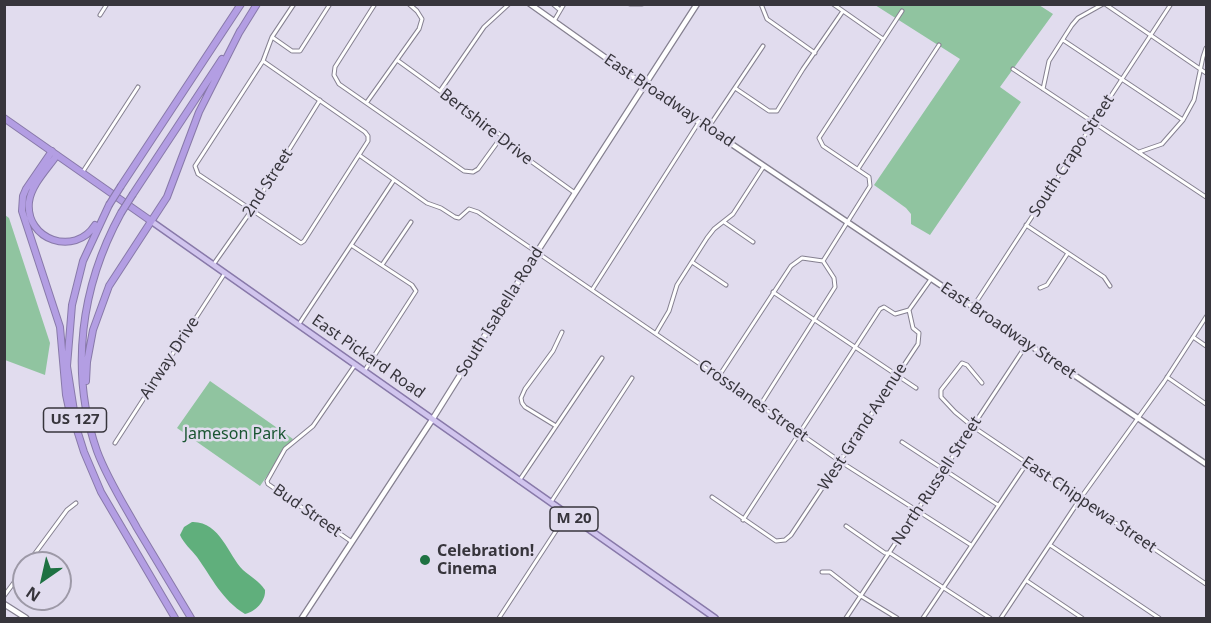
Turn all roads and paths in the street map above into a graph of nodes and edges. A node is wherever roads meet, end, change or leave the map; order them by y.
1 (107, 4) edge
2 (241, 4) edge
3 (257, 4) edge
4 (294, 4) edge
5 (330, 4) edge
6 (375, 4) edge
7 (409, 4) edge
8 (509, 4) edge
9 (530, 4) edge
10 (553, 4) edge
11 (564, 4) edge
12 (630, 4) edge
13 (642, 4) edge
14 (697, 4) edge
15 (761, 4) edge
16 (833, 4) edge
17 (1104, 4) edge
18 (1171, 4) edge
19 (561, 10) junction
20 (843, 11) junction
21 (902, 11) dead end
22 (100, 15) dead end
23 (553, 21) junction
24 (240, 31) junction
25 (1151, 36) junction
26 (272, 37) junction
27 (884, 39) junction
28 (1063, 40) junction
29 (939, 45) dead end
30 (763, 46) dead end
31 (1206, 48) edge
32 (815, 53) junction
33 (397, 60) junction
34 (263, 61) junction
35 (1013, 69) dead end
36 (1201, 69) junction
37 (1206, 73) edge
38 (1122, 80) junction
39 (644, 85) junction
40 (138, 87) dead end
41 (735, 88) junction
42 (1043, 89) junction
43 (440, 91) junction
44 (320, 100) junction
45 (367, 102) junction
46 (4, 118) edge
47 (1183, 120) junction
48 (699, 122) junction
49 (1093, 123) junction
50 (708, 128) junction
51 (502, 136) junction
52 (1138, 152) junction
53 (54, 153) junction
54 (359, 155) junction
55 (764, 166) junction
56 (858, 169) junction
57 (82, 173) junction
58 (394, 180) junction
59 (575, 193) junction
60 (810, 197) joint
61 (1206, 197) edge
62 (251, 211) junction
63 (105, 213) junction
64 (151, 221) junction
65 (411, 222) dead end
66 (724, 222) junction
67 (847, 222) junction
68 (1026, 225) junction
69 (753, 242) dead end
70 (351, 245) junction
71 (537, 252) junction
72 (1068, 253) junction
73 (823, 261) junction
74 (692, 262) junction
75 (213, 265) junction
76 (382, 265) junction
77 (225, 273) junction
78 (931, 279) junction
79 (726, 285) dead end
80 (1110, 286) dead end
81 (1040, 288) dead end
82 (592, 290) junction
83 (773, 292) junction
84 (973, 307) junction
85 (909, 310) junction
86 (1206, 317) edge
87 (815, 320) junction
88 (298, 325) junction
89 (562, 332) dead end
90 (656, 333) junction
91 (1193, 338) junction
92 (1027, 344) junction
93 (1206, 346) edge
94 (855, 348) junction
95 (602, 358) dead end
96 (355, 365) junction
97 (364, 372) junction
98 (897, 375) junction
99 (718, 376) junction
100 (632, 378) dead end
101 (1167, 378) junction
102 (982, 383) dead end
103 (916, 388) dead end
104 (1206, 404) edge
105 (86, 407) junction
106 (759, 407) junction
107 (1137, 418) junction
108 (432, 420) junction
109 (556, 426) junction
110 (972, 426) junction
111 (799, 434) junction
112 (902, 442) dead end
113 (115, 443) dead end
114 (84, 452) junction
115 (841, 462) junction
116 (1027, 463) junction
117 (1206, 464) edge
118 (944, 470) junction
119 (519, 481) junction
120 (712, 497) dead end
121 (1080, 499) junction
122 (76, 503) dead end
123 (551, 503) junction
124 (998, 505) junction
125 (917, 511) junction
126 (567, 514) junction
127 (744, 520) junction
128 (846, 526) dead end
129 (352, 542) junction
130 (971, 545) junction
131 (1050, 545) junction
132 (37, 551) edge
133 (890, 553) junction
134 (822, 572) dead end
135 (1027, 581) junction
136 (1206, 584) edge
137 (944, 587) junction
138 (861, 596) junction
139 (4, 604) edge
140 (26, 618) edge
141 (175, 618) edge
142 (191, 618) edge
143 (302, 618) edge
144 (499, 618) edge
145 (715, 618) edge
146 (846, 618) edge
147 (897, 618) edge
148 (923, 618) edge
149 (990, 618) edge
150 (1001, 618) edge
151 (1082, 618) edge
152 (1159, 618) edge

1 - 22 street
2 - 63 highway, US 127, bridge
3 - 24 highway, US 127
4 - 26 street
5 - 26 street
6 - 45 street
7 - 33 street
8 - 43 street
9 - 23 street, East Broadway Road
10 - 19 street
11 - 19 street
12 - 13 street
14 - 39 street, South Isabella Road
15 - 32 street
16 - 20 street
17 - 25 street
17 - 28 street
18 - 25 street, South Crapo Street
19 - 23 street
20 - 27 street
20 - 32 street
21 - 27 street
23 - 39 street, East Broadway Road
24 - 64 highway
24 - 105 highway, US 127, bridge
25 - 36 street
25 - 38 street, South Crapo Street
26 - 34 street
27 - 56 street
28 - 38 street
28 - 42 street
29 - 56 street
30 - 41 street
31 - 36 street
32 - 41 street
33 - 43 street, Bertshire Drive
33 - 45 street
34 - 44 street
34 - 62 street
35 - 42 street
36 - 37 street
36 - 47 street
38 - 47 street
38 - 49 street, South Crapo Street
39 - 48 street, East Broadway Road
39 - 59 street, South Isabella Road
40 - 57 street
41 - 50 street
42 - 49 street
43 - 51 street, Bertshire Drive
44 - 54 street
44 - 62 street, 2nd Street
45 - 51 street
46 - 53 highway, East Pickard Road / M 20
47 - 52 street
48 - 50 street, East Broadway Road
48 - 82 street
49 - 52 street
49 - 68 street, South Crapo Street
50 - 55 street, East Broadway Road
51 - 59 street, Bertshire Drive
52 - 61 street
53 - 57 highway, East Pickard Road / M 20
53 - 63 highway
53 - 114 highway
54 - 58 street
54 - 62 street
55 - 60 street, East Broadway Road
55 - 66 street
56 - 67 street
57 - 64 highway, East Pickard Road / M 20
58 - 70 street
58 - 71 street, Crosslanes Street
59 - 71 street, South Isabella Road
60 - 67 street, East Broadway Street
62 - 75 street, 2nd Street
63 - 114 highway, US 127
64 - 75 main road, East Pickard Road / M 20
64 - 105 highway
65 - 76 street
66 - 69 street
66 - 74 street
67 - 73 street
67 - 78 street, East Broadway Street
68 - 72 street
68 - 84 street, South Crapo Street
70 - 76 street
70 - 88 street
71 - 82 street, Crosslanes Street
71 - 108 street, South Isabella Road
72 - 80 street
72 - 81 street
73 - 83 street
73 - 87 street
74 - 79 street
74 - 90 street
75 - 77 main road, East Pickard Road / M 20
76 - 97 street
77 - 88 main road, East Pickard Road / M 20
77 - 113 street, Airway Drive
78 - 84 street, East Broadway Street
78 - 85 street
82 - 90 street, Crosslanes Street
83 - 87 street
83 - 99 street
84 - 92 street, East Broadway Street
85 - 94 street
85 - 98 street, West Grand Avenue
86 - 91 street
87 - 94 street
87 - 106 street
88 - 96 main road, East Pickard Road / M 20
89 - 109 street
90 - 99 street, Crosslanes Street
91 - 93 street
91 - 101 street
92 - 107 street, East Broadway Street
92 - 110 street, North Russell Street
94 - 98 street
94 - 111 street
95 - 109 street
96 - 97 main road, East Pickard Road / M 20
96 - 129 street, Bud Street
97 - 108 main road, East Pickard Road / M 20
98 - 103 street
98 - 115 street, West Grand Avenue
99 - 106 street, Crosslanes Street
100 - 123 street
101 - 104 street
101 - 107 street
102 - 110 street, East Chippewa Street
105 - 142 highway, US 127
106 - 111 street, Crosslanes Street
107 - 117 street, East Broadway Street
107 - 121 street
108 - 119 main road, East Pickard Road / M 20
108 - 129 street, South Isabella Road
109 - 119 street
110 - 116 street, East Chippewa Street
110 - 118 street, North Russell Street
111 - 115 street, Crosslanes Street
111 - 127 street
112 - 118 street
114 - 141 highway, US 127
115 - 125 street, Crosslanes Street
115 - 127 street, West Grand Avenue
116 - 121 street, East Chippewa Street
116 - 124 street
118 - 124 street
118 - 125 street, North Russell Street
119 - 123 main road, East Pickard Road / M 20
120 - 127 street
121 - 131 street
121 - 136 street, East Chippewa Street
122 - 132 street
123 - 126 main road, East Pickard Road / M 20
124 - 130 street
125 - 130 street, Crosslanes Street
125 - 133 street, North Russell Street
126 - 144 street
126 - 145 main road, East Pickard Road / M 20
128 - 133 street
129 - 143 street, South Isabella Road
130 - 137 street
131 - 135 street
131 - 152 street
133 - 137 street
133 - 138 street, North Russell Street
134 - 138 street
135 - 150 street
135 - 151 street
137 - 148 street
137 - 149 street
138 - 146 street, North Russell Street
138 - 147 street
139 - 140 street

